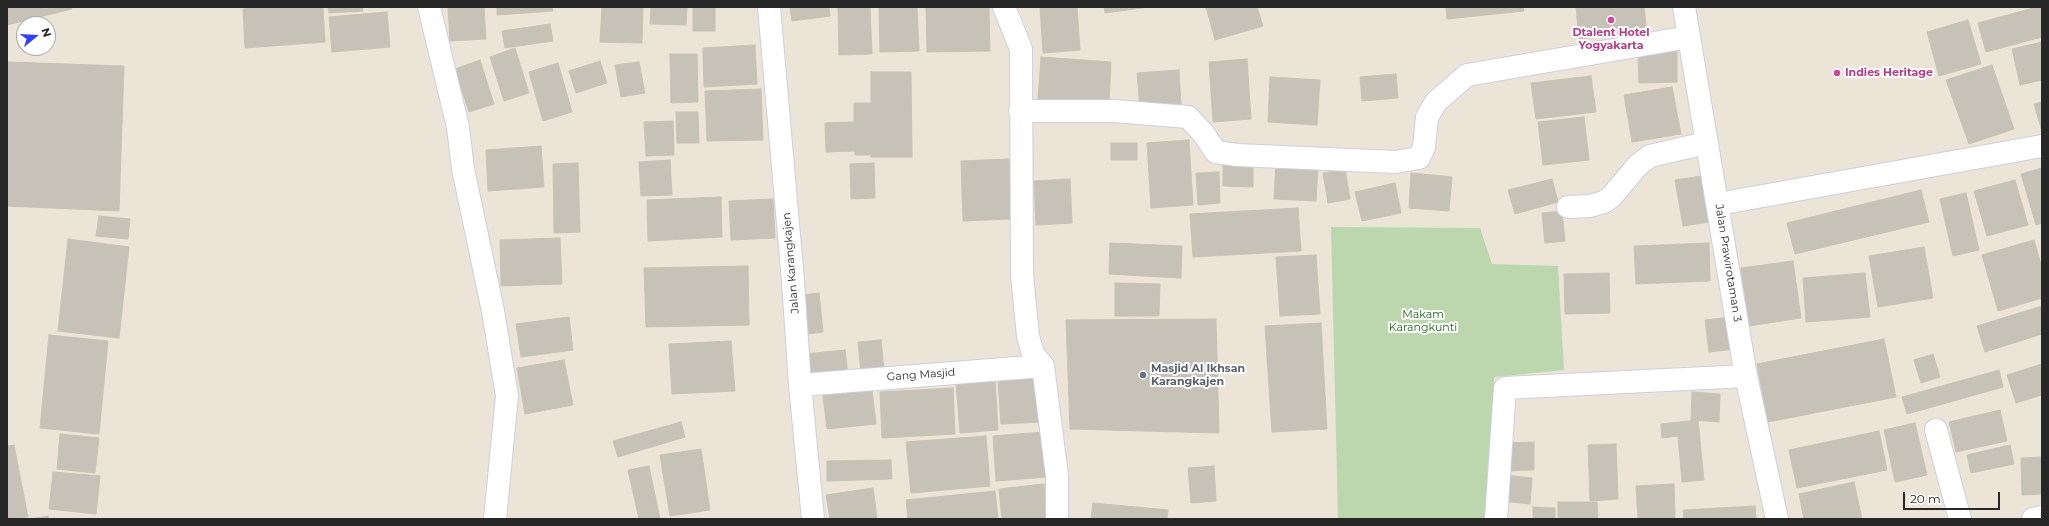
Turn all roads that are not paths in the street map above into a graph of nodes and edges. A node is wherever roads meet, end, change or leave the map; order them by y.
1 (429, 7) edge
2 (769, 7) edge
3 (1004, 7) edge
4 (1684, 7) edge
5 (1689, 37) junction
6 (1020, 111) junction
7 (1706, 143) junction
8 (2042, 146) edge
9 (1718, 204) junction
10 (1568, 207) dead end
11 (1043, 366) junction
12 (1746, 376) junction
13 (800, 385) junction
14 (1936, 430) dead end
15 (2042, 517) edge
16 (496, 519) edge
17 (813, 519) edge
18 (1057, 519) edge
19 (1496, 519) edge
20 (1776, 519) edge
21 (1960, 519) edge
22 (2033, 519) edge

1 - 16 street
2 - 13 street, Jalan Karangkajen
3 - 6 street
4 - 5 street, Jalan Prawirotaman 3
5 - 6 street
5 - 7 street, Jalan Prawirotaman 3
6 - 11 street
7 - 9 street, Jalan Prawirotaman 3
7 - 10 street
8 - 9 street
9 - 12 street, Jalan Prawirotaman 3
11 - 13 street, Gang Masjid
11 - 18 street
12 - 19 street
12 - 20 street, Jalan Prawirotaman 3
13 - 17 street, Jalan Karangkajen
14 - 21 street
15 - 22 street

